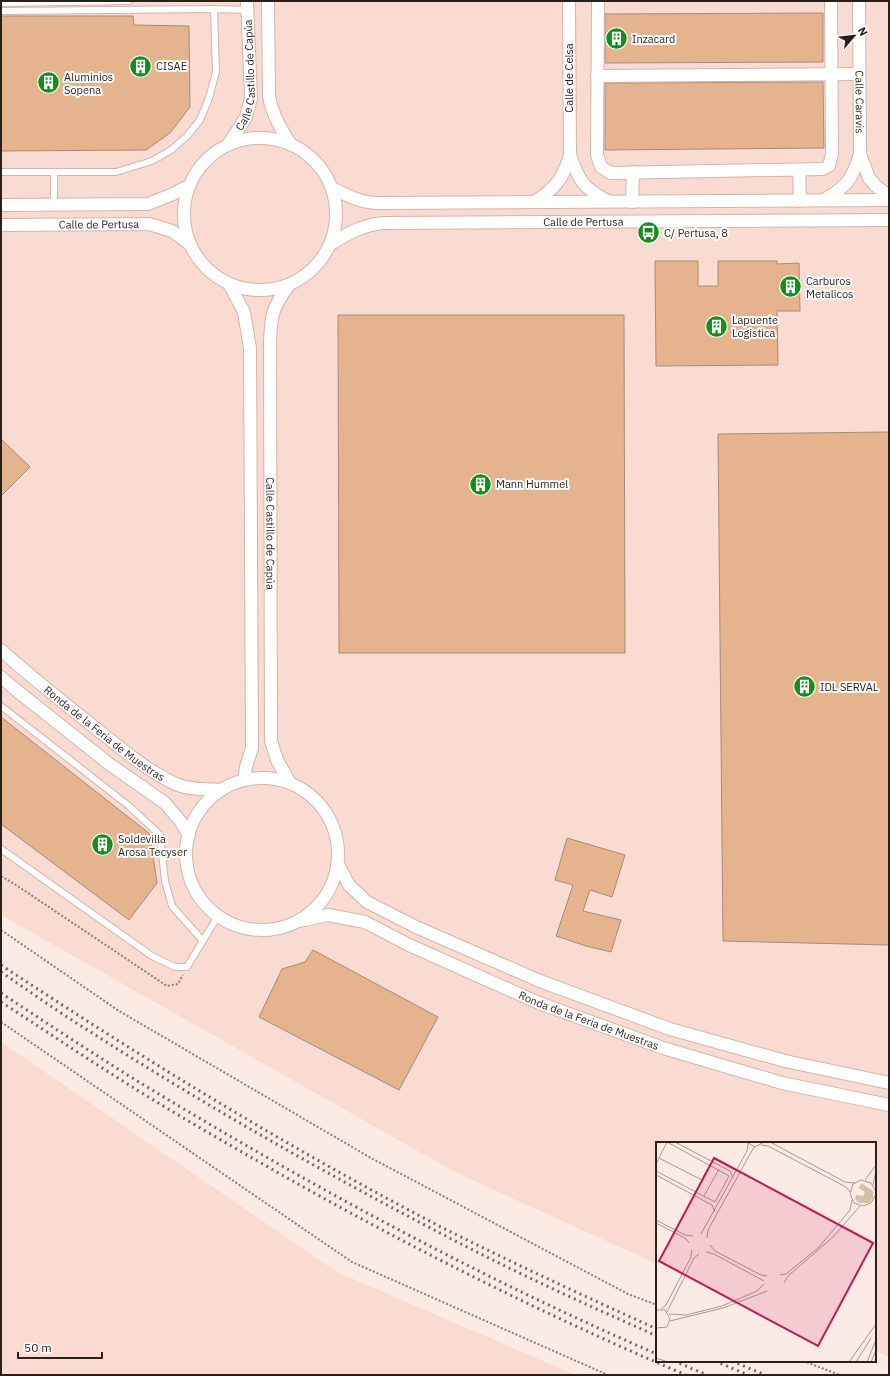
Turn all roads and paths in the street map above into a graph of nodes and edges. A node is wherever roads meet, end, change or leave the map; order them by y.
1 (129, 1) edge
2 (268, 1) edge
3 (569, 1) edge
4 (598, 1) edge
5 (831, 1) edge
6 (859, 1) edge
7 (42, 2) edge
8 (69, 2) edge
9 (1, 3) edge
10 (247, 6) edge
11 (214, 10) junction
12 (1, 11) edge
13 (831, 73) junction
14 (859, 74) junction
15 (598, 76) junction
16 (228, 145) junction
17 (291, 145) junction
18 (860, 154) junction
19 (570, 155) junction
20 (799, 170) junction
21 (1, 172) edge
22 (54, 172) junction
23 (633, 172) junction
24 (190, 185) junction
25 (332, 188) junction
26 (889, 196) edge
27 (824, 200) junction
28 (889, 200) edge
29 (800, 201) junction
30 (534, 202) junction
31 (609, 202) junction
32 (632, 202) junction
33 (54, 204) junction
34 (1, 205) edge
35 (889, 220) edge
36 (1, 225) edge
37 (331, 244) junction
38 (191, 245) junction
39 (229, 284) junction
40 (289, 285) junction
41 (1, 650) edge
42 (1, 677) edge
43 (1, 706) edge
44 (244, 780) junction
45 (290, 783) junction
46 (221, 790) junction
47 (189, 835) junction
48 (1, 849) edge
49 (338, 864) junction
50 (1, 876) edge
51 (218, 916) junction
52 (299, 921) junction
53 (1, 930) edge
54 (203, 941) junction
55 (187, 967) junction
56 (1, 1022) edge
57 (889, 1083) edge
58 (889, 1105) edge
59 (656, 1305) edge
60 (807, 1362) edge
61 (608, 1375) edge
62 (840, 1375) edge

1 - 8 lane
2 - 17 street, Calle Castillo de Capúa
3 - 19 street, Calle de Celsa
4 - 15 street
5 - 13 street
6 - 14 street, Calle Caravis
7 - 8 lane
7 - 9 lane
10 - 11 lane
10 - 16 street, Calle Castillo de Capúa
11 - 12 lane
11 - 22 lane
13 - 14 street
13 - 15 street
13 - 20 street
14 - 18 street, Calle Caravis
15 - 23 street
16 - 17 street
16 - 24 street
17 - 25 street
18 - 26 street, Calle Caravis
18 - 27 street, Calle Caravis
19 - 30 street, Calle de Celsa
19 - 31 street, Calle de Celsa
20 - 23 street
20 - 29 street
21 - 22 lane
22 - 33 lane
23 - 32 street
24 - 33 street, Calle de Pertusa
24 - 38 street
25 - 30 street, Calle de Pertusa
25 - 37 street
27 - 28 street, Calle de Pertusa
27 - 29 street, Calle de Pertusa
29 - 32 street, Calle de Pertusa
30 - 31 street, Calle de Pertusa
31 - 32 street, Calle de Pertusa
33 - 34 street, Calle de Pertusa
35 - 37 street, Calle de Pertusa
36 - 38 street, Calle de Pertusa
37 - 40 street
38 - 39 street
39 - 40 street
39 - 44 street, Calle Castillo de Capúa
40 - 45 street, Calle Castillo de Capúa
41 - 46 street, Ronda de la Feria de Muestras
42 - 47 street, Ronda de la Feria de Muestras
43 - 54 lane
44 - 45 street, Ronda de la Feria de Muestras
44 - 46 street, Ronda de la Feria de Muestras
45 - 49 street, Ronda de la Feria de Muestras
46 - 47 street, Ronda de la Feria de Muestras
47 - 51 street, Ronda de la Feria de Muestras
48 - 55 lane
49 - 52 street, Ronda de la Feria de Muestras
49 - 57 street, Ronda de la Feria de Muestras
50 - 55 path
51 - 52 street, Ronda de la Feria de Muestras
51 - 54 lane
52 - 58 street, Ronda de la Feria de Muestras
53 - 59 path
54 - 55 lane
56 - 61 path
60 - 62 path

